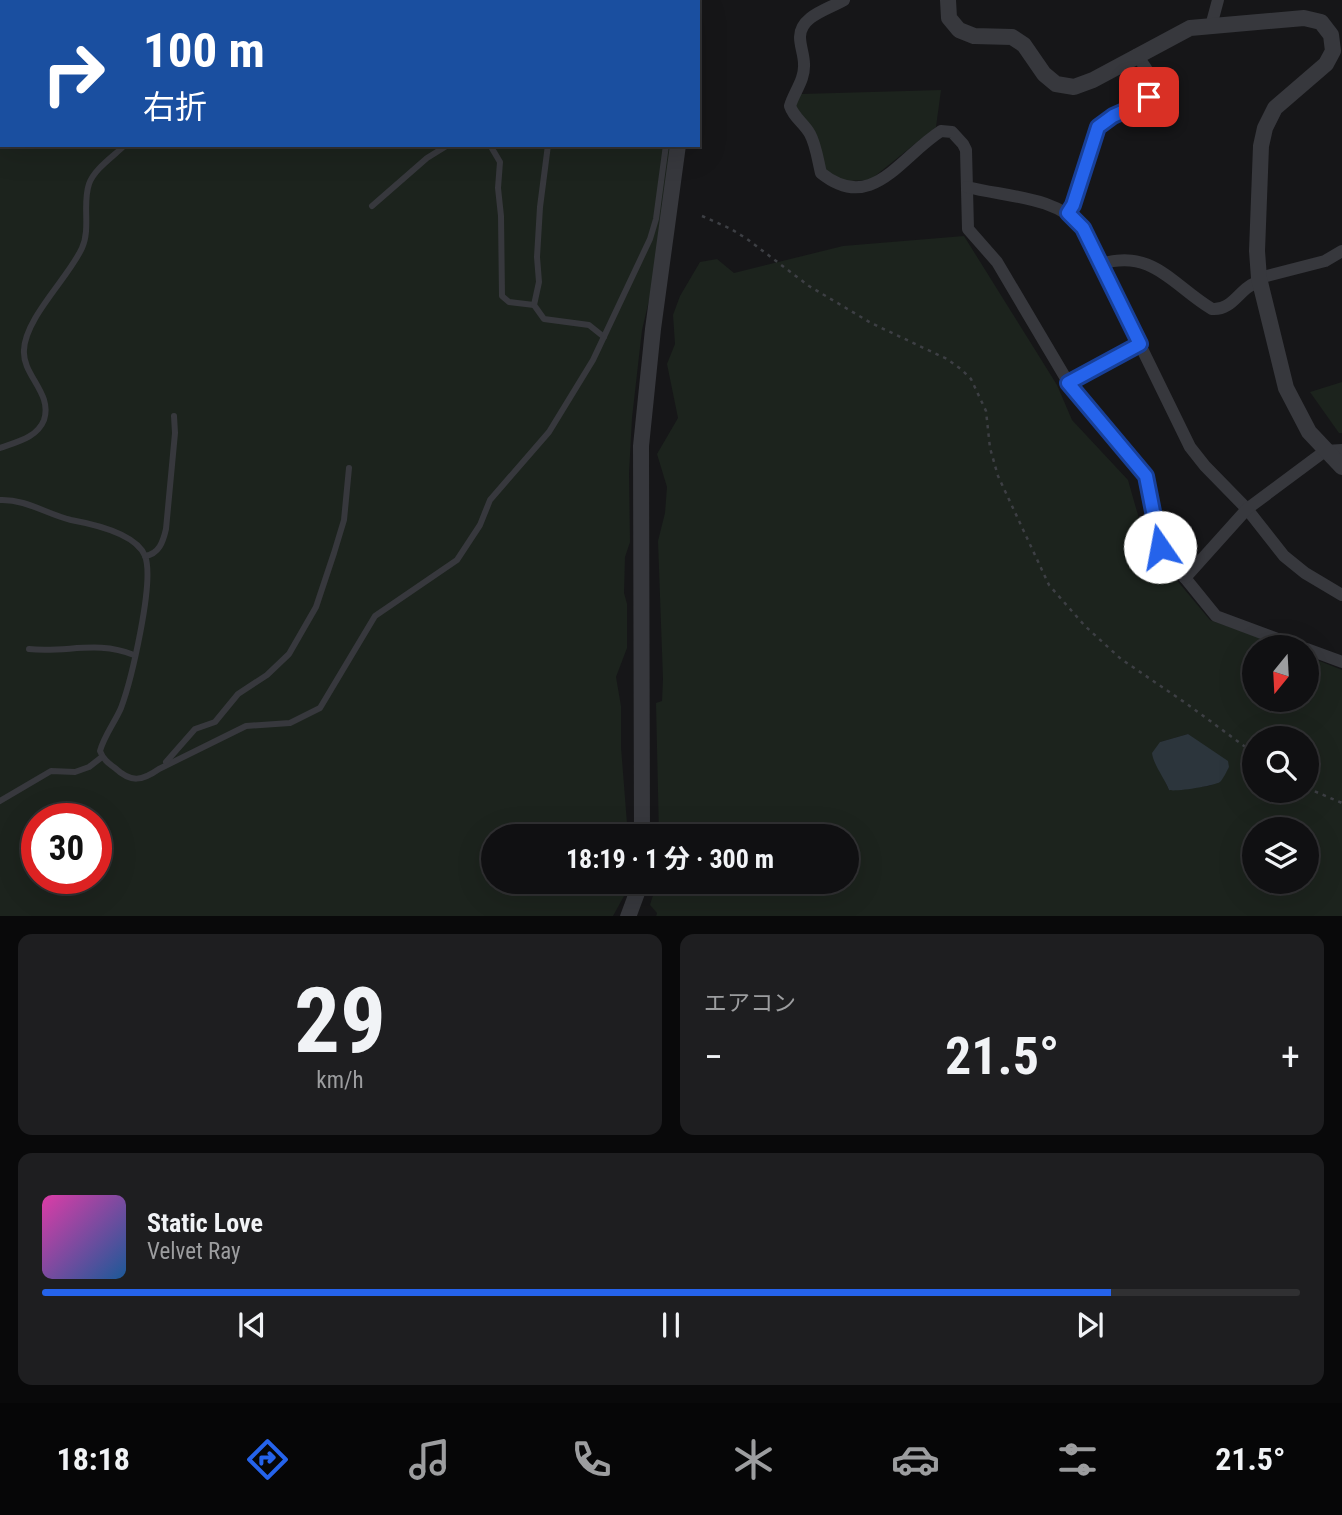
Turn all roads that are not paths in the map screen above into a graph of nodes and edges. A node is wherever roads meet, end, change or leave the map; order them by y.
1 (844, 0) edge
2 (948, 0) edge
3 (1218, 0) edge
4 (1211, 26) junction
5 (1136, 55) junction
6 (123, 147) edge
7 (445, 147) edge
8 (491, 147) edge
9 (548, 147) edge
10 (666, 147) edge
11 (678, 147) edge
12 (967, 187) junction
13 (372, 206) dead end
14 (1068, 213) junction
15 (1342, 251) edge
16 (1101, 264) junction
17 (1260, 280) junction
18 (534, 305) junction
19 (604, 337) junction
20 (1140, 344) junction
21 (1068, 383) junction
22 (174, 415) dead end
23 (0, 448) edge
24 (1342, 450) edge
25 (1325, 451) junction
26 (1342, 467) edge
27 (349, 468) dead end
28 (0, 500) edge
29 (1247, 509) junction
30 (145, 556) junction
31 (1185, 578) junction
32 (1342, 595) edge
33 (1267, 635) edge
34 (30, 649) dead end
35 (1320, 654) edge
36 (134, 655) junction
37 (1342, 662) edge
38 (102, 757) junction
39 (159, 769) junction
40 (0, 801) edge
41 (642, 824) edge
42 (636, 894) edge
43 (628, 916) edge

1 - 12 street
2 - 5 street
3 - 4 street
4 - 5 street
4 - 17 street
5 - 14 street
6 - 23 lane
7 - 13 lane
8 - 18 lane
9 - 18 lane
10 - 19 lane
11 - 41 street
12 - 14 street
12 - 21 street
14 - 16 street
15 - 17 street
16 - 17 street
16 - 20 street
17 - 25 street
18 - 19 lane
19 - 39 lane
20 - 21 street
20 - 29 street
21 - 31 street
22 - 30 lane
24 - 25 street
25 - 26 street
25 - 29 street
27 - 39 lane
28 - 30 lane
29 - 31 street
29 - 32 street
30 - 36 lane
31 - 33 street
34 - 36 lane
35 - 37 street
36 - 38 lane
38 - 39 lane
38 - 40 lane
42 - 43 street

